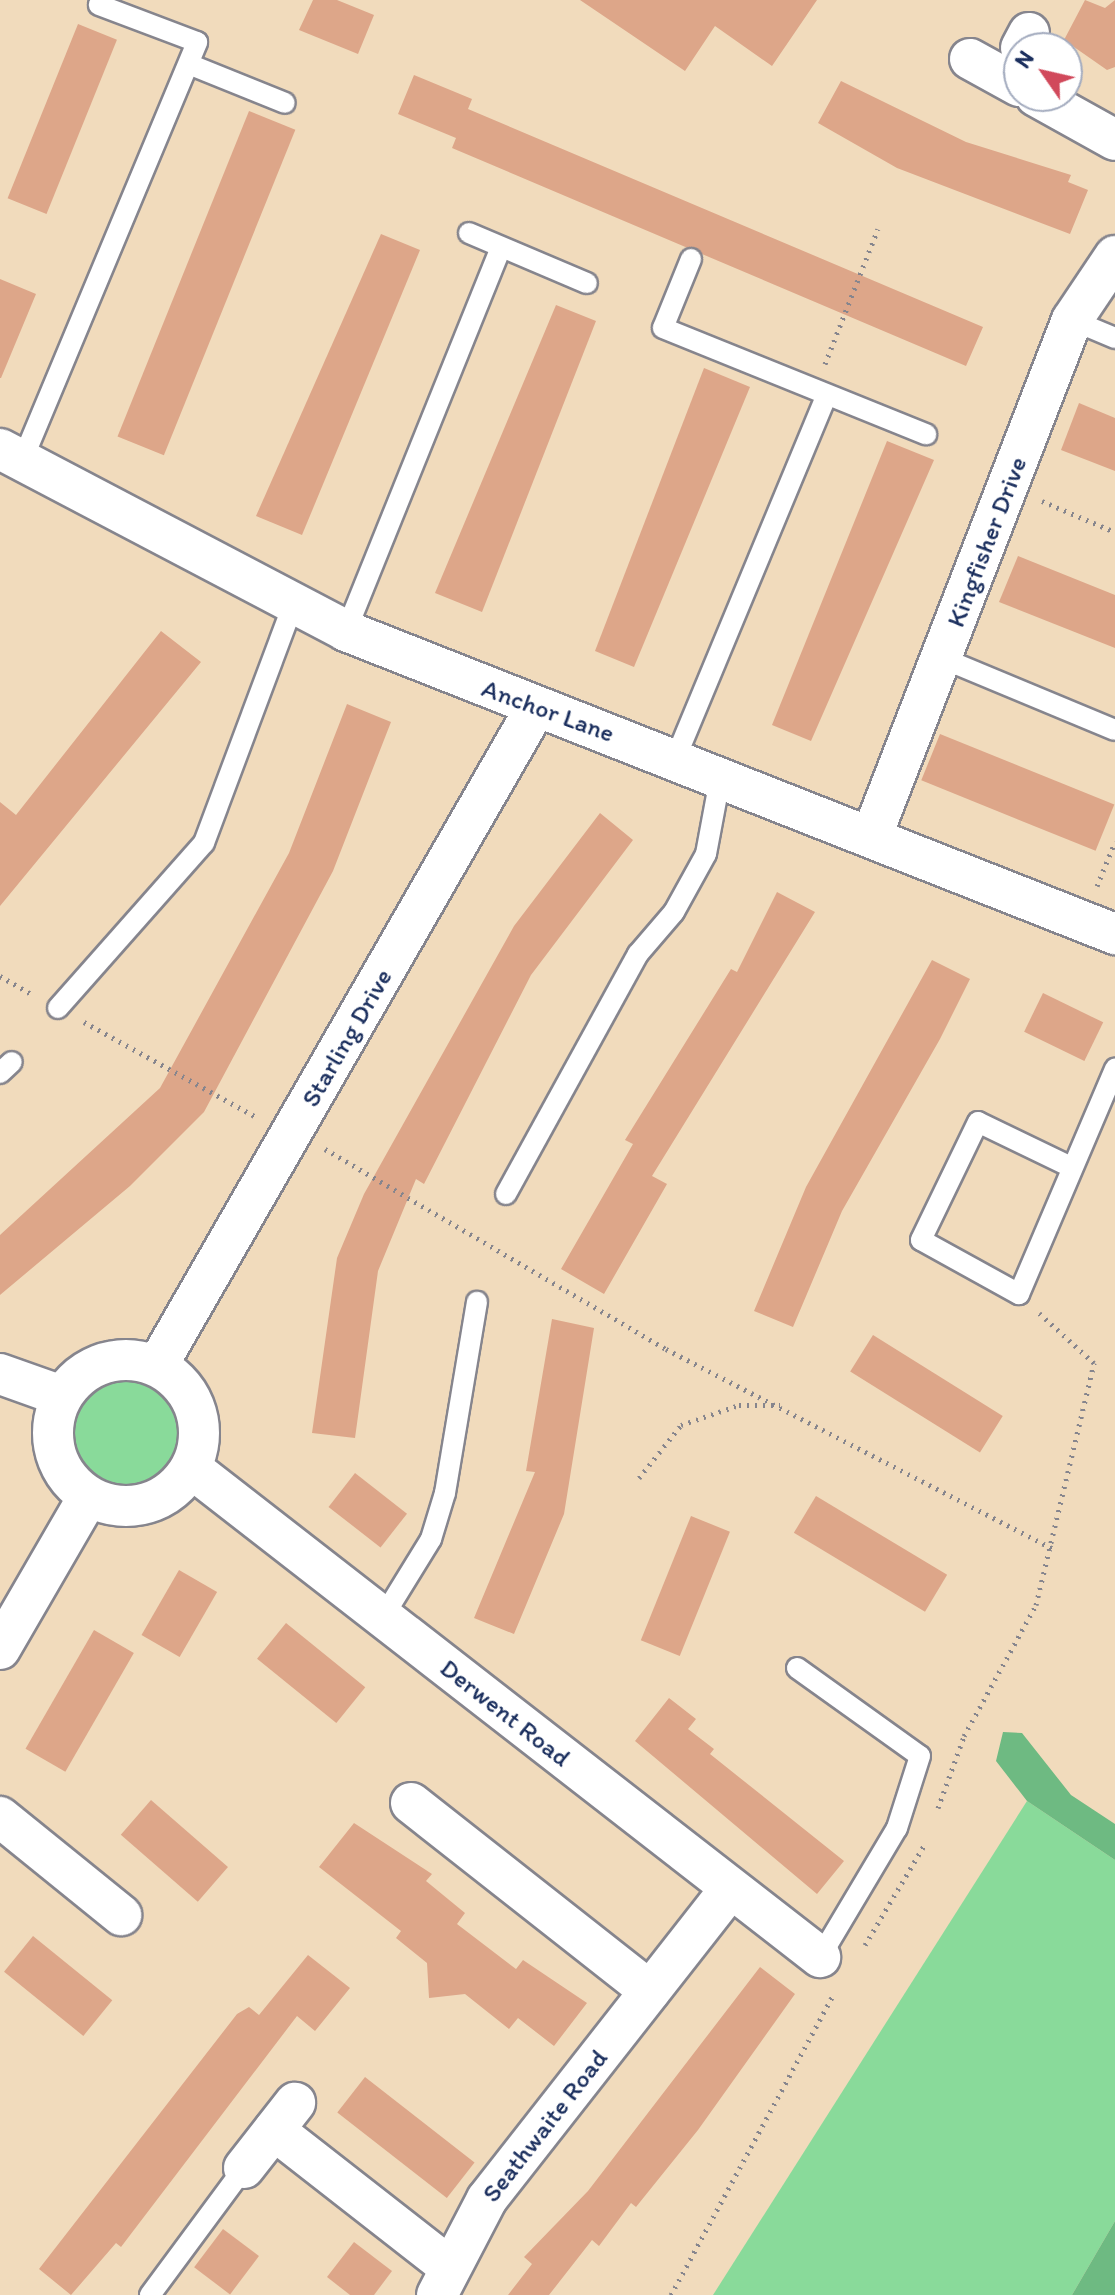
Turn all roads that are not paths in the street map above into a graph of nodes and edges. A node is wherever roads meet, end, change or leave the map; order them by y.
1 (99, 5) dead end
2 (970, 59) dead end
3 (1003, 63) edge
4 (191, 65) junction
5 (285, 103) dead end
6 (1080, 112) edge
7 (1115, 140) edge
8 (469, 233) dead end
9 (501, 248) junction
10 (1115, 256) edge
11 (691, 259) dead end
12 (587, 283) dead end
13 (1072, 320) junction
14 (1115, 338) edge
15 (820, 393) junction
16 (926, 434) dead end
17 (11, 455) edge
18 (293, 605) junction
19 (346, 631) junction
20 (942, 658) junction
21 (535, 709) junction
22 (1115, 730) edge
23 (676, 757) junction
24 (721, 774) junction
25 (872, 835) junction
26 (1099, 927) edge
27 (58, 1008) road end
28 (1115, 1069) edge
29 (1071, 1167) junction
30 (506, 1194) dead end
31 (477, 1302) dead end
32 (157, 1366) junction
33 (0, 1374) edge
34 (62, 1396) junction
35 (191, 1468) junction
36 (88, 1497) junction
37 (383, 1617) junction
38 (0, 1649) edge
39 (797, 1668) dead end
40 (411, 1803) dead end
41 (0, 1817) edge
42 (730, 1889) junction
43 (121, 1915) dead end
44 (839, 1956) joint
45 (650, 1991) junction
46 (244, 2168) joint
47 (442, 2280) edge
48 (150, 2295) edge

1 - 4 lane
2 - 3 street
4 - 5 lane
4 - 17 lane
6 - 7 street
8 - 9 lane
9 - 12 lane
9 - 19 lane
10 - 13 street, Kingfisher Drive
11 - 15 lane
13 - 14 lane
13 - 20 street, Kingfisher Drive
15 - 16 lane
15 - 23 lane
17 - 18 street, Anchor Lane
18 - 19 street, Anchor Lane
18 - 27 lane
19 - 21 street, Anchor Lane
20 - 22 lane
20 - 25 street, Kingfisher Drive
21 - 23 street, Anchor Lane
21 - 32 street, Starling Drive
23 - 24 street, Anchor Lane
24 - 25 street, Anchor Lane
24 - 30 lane
25 - 26 street, Anchor Lane
28 - 29 lane
29 - 29 lane
31 - 37 lane
32 - 34 street
32 - 35 street
33 - 34 street
34 - 36 street
35 - 36 street
35 - 37 street, Derwent Road
36 - 38 street
37 - 42 street, Derwent Road
39 - 44 lane
40 - 45 street
41 - 43 street
42 - 44 street, Derwent Road
42 - 45 street, Seathwaite Road
45 - 47 street, Seathwaite Road
46 - 47 street, Seathwaite Road
46 - 48 lane

